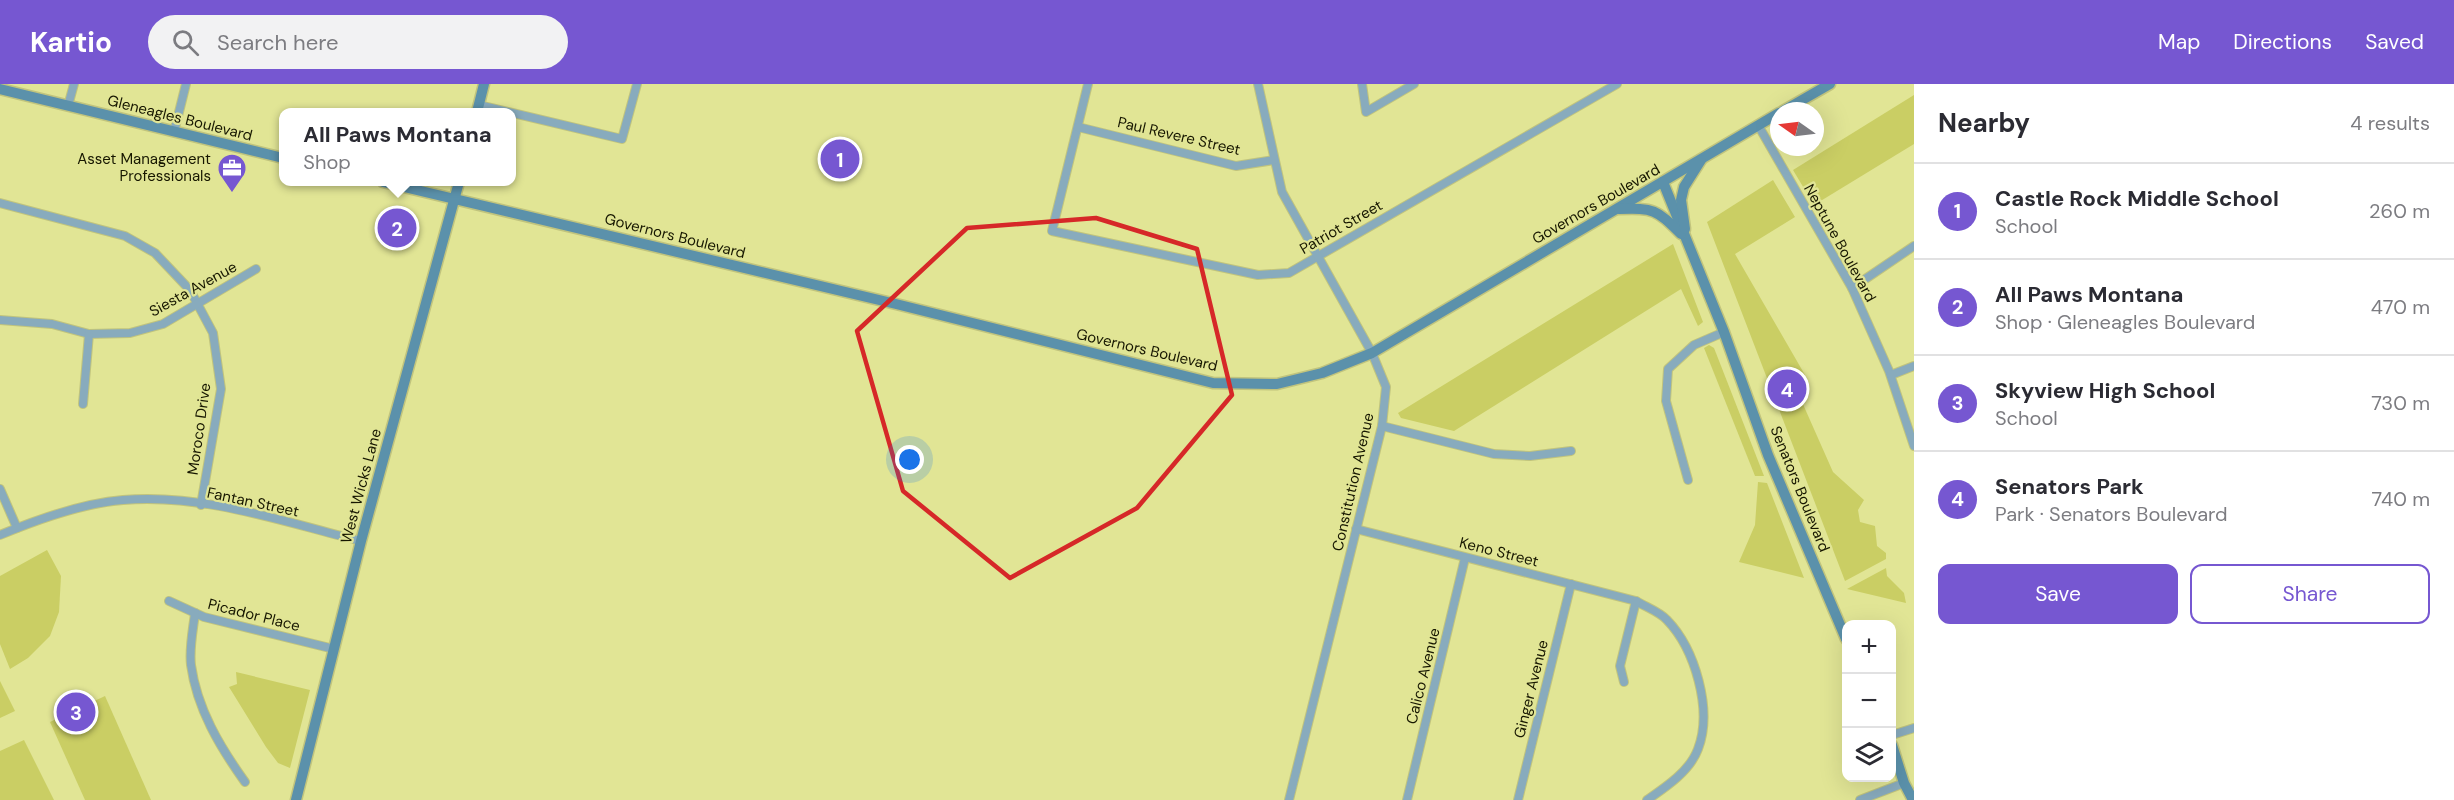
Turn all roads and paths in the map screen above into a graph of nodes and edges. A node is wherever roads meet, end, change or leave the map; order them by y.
1 (74, 84) edge
2 (186, 84) edge
3 (484, 84) edge
4 (637, 84) edge
5 (1088, 84) edge
6 (1258, 84) edge
7 (1362, 84) edge
8 (1414, 84) edge
9 (1617, 84) edge
10 (1830, 84) edge
11 (0, 89) edge
12 (1798, 102) edge
13 (68, 106) junction
14 (478, 108) edge
15 (516, 117) edge
16 (1770, 118) edge
17 (1758, 125) junction
18 (1078, 127) junction
19 (174, 132) junction
20 (279, 157) edge
21 (1274, 160) junction
22 (1701, 160) junction
23 (1663, 182) junction
24 (400, 186) edge
25 (458, 186) edge
26 (455, 199) junction
27 (0, 203) edge
28 (1618, 209) junction
29 (1686, 238) junction
30 (1914, 246) edge
31 (1318, 256) junction
32 (256, 269) dead end
33 (1852, 288) junction
34 (197, 303) junction
35 (0, 320) edge
36 (1724, 332) junction
37 (89, 334) junction
38 (1372, 353) junction
39 (1914, 366) edge
40 (1890, 375) junction
41 (82, 404) dead end
42 (1382, 426) junction
43 (1914, 446) edge
44 (1571, 451) dead end
45 (1688, 480) dead end
46 (0, 489) edge
47 (201, 505) junction
48 (17, 528) junction
49 (1356, 529) junction
50 (0, 535) edge
51 (361, 541) junction
52 (1465, 558) junction
53 (1571, 584) junction
54 (169, 601) dead end
55 (1636, 601) junction
56 (195, 613) junction
57 (1842, 630) edge
58 (334, 649) junction
59 (1624, 682) dead end
60 (1914, 728) edge
61 (1896, 734) edge
62 (1896, 758) edge
63 (245, 782) dead end
64 (1904, 783) junction
65 (296, 800) edge
66 (1289, 800) edge
67 (1407, 800) edge
68 (1518, 800) edge
69 (1647, 800) edge
70 (1860, 800) edge
71 (1913, 800) edge

1 - 13 street
2 - 19 street
3 - 14 main road
4 - 15 street
5 - 18 street
6 - 21 street, Constitution Avenue
7 - 8 street
9 - 31 street, Patriot Street
10 - 12 main road, Governors Boulevard
11 - 13 main road, Gleneagles Boulevard
13 - 19 main road, Gleneagles Boulevard
16 - 17 main road, Governors Boulevard
17 - 22 main road, Governors Boulevard
17 - 33 street, Neptune Boulevard
18 - 21 street, Paul Revere Street
18 - 31 street, Patriot Street
19 - 20 main road, Gleneagles Boulevard
21 - 31 street, Constitution Avenue
22 - 23 main road, Governors Boulevard
22 - 29 main road
23 - 28 main road, Governors Boulevard
23 - 29 main road, Senators Boulevard
24 - 26 main road
25 - 26 main road, West Wicks Lane
26 - 38 main road, Governors Boulevard
26 - 51 main road, West Wicks Lane
27 - 34 street, Moroco Drive
28 - 29 main road
28 - 38 main road, Governors Boulevard
29 - 36 main road, Senators Boulevard
30 - 33 street
31 - 38 street, Constitution Avenue
32 - 34 street, Siesta Avenue
33 - 40 street, Neptune Boulevard
34 - 37 street, Siesta Avenue
34 - 47 street, Moroco Drive
35 - 37 street, Siesta Avenue
36 - 45 street
36 - 57 main road, Senators Boulevard
37 - 41 street
38 - 42 street, Constitution Avenue
39 - 40 street
40 - 43 street, Neptune Boulevard
42 - 44 street
42 - 49 street, Constitution Avenue
46 - 48 street
47 - 48 street, Fantan Street
47 - 51 street, Fantan Street
48 - 50 street, Fantan Street
49 - 52 street, Keno Street
49 - 66 street, Constitution Avenue
51 - 58 main road, West Wicks Lane
52 - 53 street, Keno Street
52 - 67 street, Calico Avenue
53 - 55 street, Keno Street
53 - 68 street, Ginger Avenue
54 - 56 street, Picador Place
55 - 59 street
55 - 69 street, Keno Street
56 - 58 street, Picador Place
56 - 63 street
58 - 65 main road, West Wicks Lane
60 - 61 street
62 - 64 main road
64 - 70 street
64 - 71 main road

